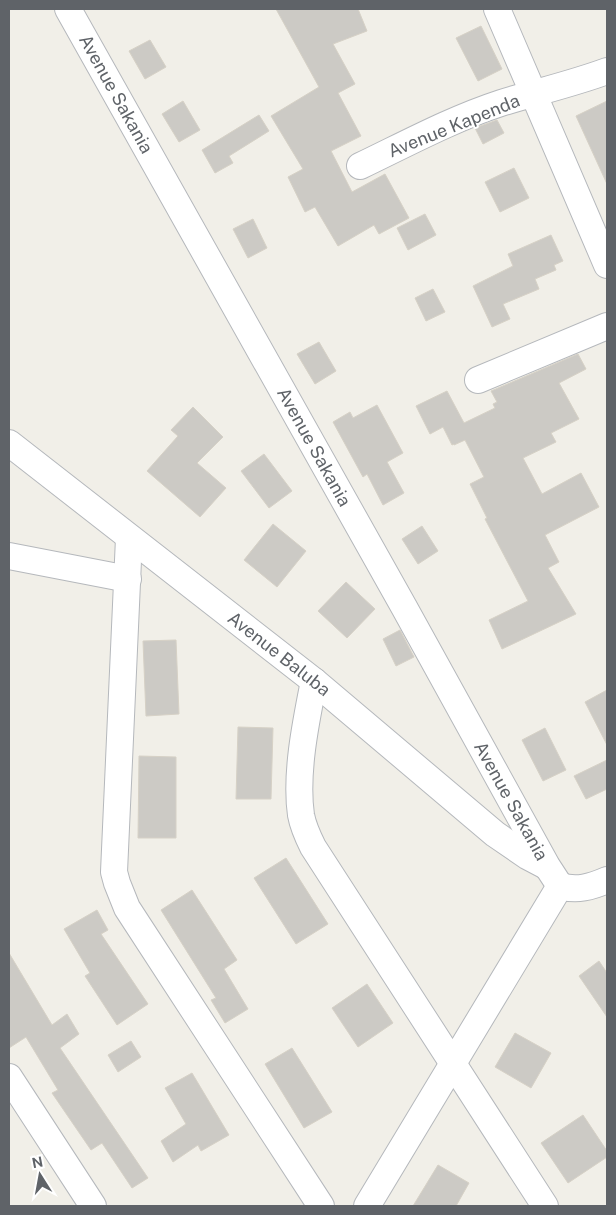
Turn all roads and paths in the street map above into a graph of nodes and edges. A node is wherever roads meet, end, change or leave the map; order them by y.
1 (68, 9) edge
2 (497, 9) edge
3 (607, 71) edge
4 (534, 94) junction
5 (360, 166) dead end
6 (607, 265) edge
7 (607, 326) edge
8 (478, 380) dead end
9 (9, 444) edge
10 (129, 538) junction
11 (9, 556) edge
12 (128, 579) junction
13 (314, 681) junction
14 (553, 876) junction
15 (606, 883) edge
16 (453, 1064) junction
17 (9, 1077) edge
18 (93, 1206) edge
19 (321, 1206) edge
20 (367, 1206) edge
21 (545, 1206) edge

1 - 14 street, Avenue Sakania
2 - 4 street
3 - 4 street, Avenue Kapenda
4 - 5 street, Avenue Kapenda
4 - 6 street
7 - 8 street
9 - 10 street, Avenue Baluba
10 - 12 street
10 - 13 street, Avenue Baluba
11 - 12 street
12 - 19 street
13 - 14 street, Avenue Baluba
13 - 16 street
14 - 15 street
14 - 16 street
16 - 20 street
16 - 21 street
17 - 18 street

